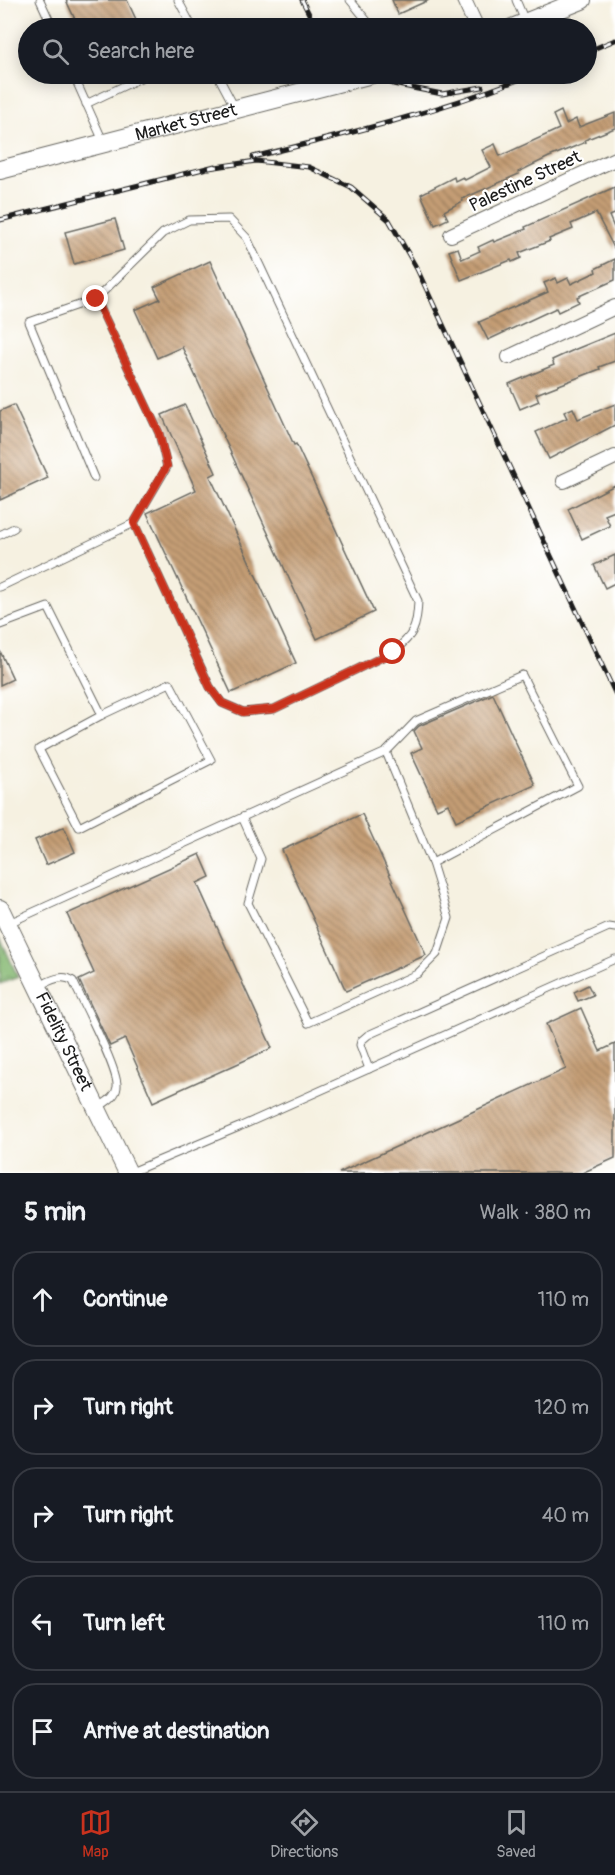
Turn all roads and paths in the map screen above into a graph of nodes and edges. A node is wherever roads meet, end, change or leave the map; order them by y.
1 (40, 0) edge
2 (178, 0) edge
3 (350, 0) edge
4 (464, 0) edge
5 (516, 0) edge
6 (582, 0) edge
7 (48, 18) edge
8 (188, 18) edge
9 (365, 18) edge
10 (472, 18) edge
11 (518, 18) edge
12 (538, 18) edge
13 (77, 84) edge
14 (128, 84) edge
15 (222, 84) edge
16 (334, 84) edge
17 (86, 104) junction
18 (236, 110) junction
19 (104, 144) junction
20 (615, 159) edge
21 (0, 170) edge
22 (451, 235) dead end
23 (96, 299) junction
24 (615, 307) edge
25 (509, 357) dead end
26 (615, 457) edge
27 (94, 478) dead end
28 (564, 481) dead end
29 (134, 523) junction
30 (14, 528) dead end
31 (0, 535) edge
32 (0, 587) edge
33 (0, 625) edge
34 (102, 715) junction
35 (386, 752) junction
36 (242, 817) junction
37 (432, 863) junction
38 (4, 916) edge
39 (615, 928) edge
40 (615, 959) edge
41 (38, 987) junction
42 (369, 1069) junction
43 (97, 1109) junction
44 (128, 1173) edge

1 - 7 lane
2 - 8 lane
3 - 9 lane
4 - 10 street
5 - 11 lane
6 - 12 main road
13 - 17 lane
14 - 17 lane
15 - 18 lane
16 - 18 main road, Market Street
17 - 19 lane
18 - 19 main road, Market Street
19 - 21 main road, Market Street
20 - 22 street, Palestine Street
23 - 27 lane
23 - 29 lane
23 - 29 lane
24 - 25 street
26 - 28 street
29 - 32 lane
30 - 31 lane
33 - 34 lane
34 - 34 lane
35 - 36 lane
35 - 37 lane
35 - 37 lane
36 - 37 lane
36 - 38 lane
38 - 41 main road, Fidelity Street
39 - 42 lane
40 - 42 lane
41 - 43 main road, Fidelity Street
41 - 43 lane
42 - 44 lane
43 - 44 main road, Fidelity Street

